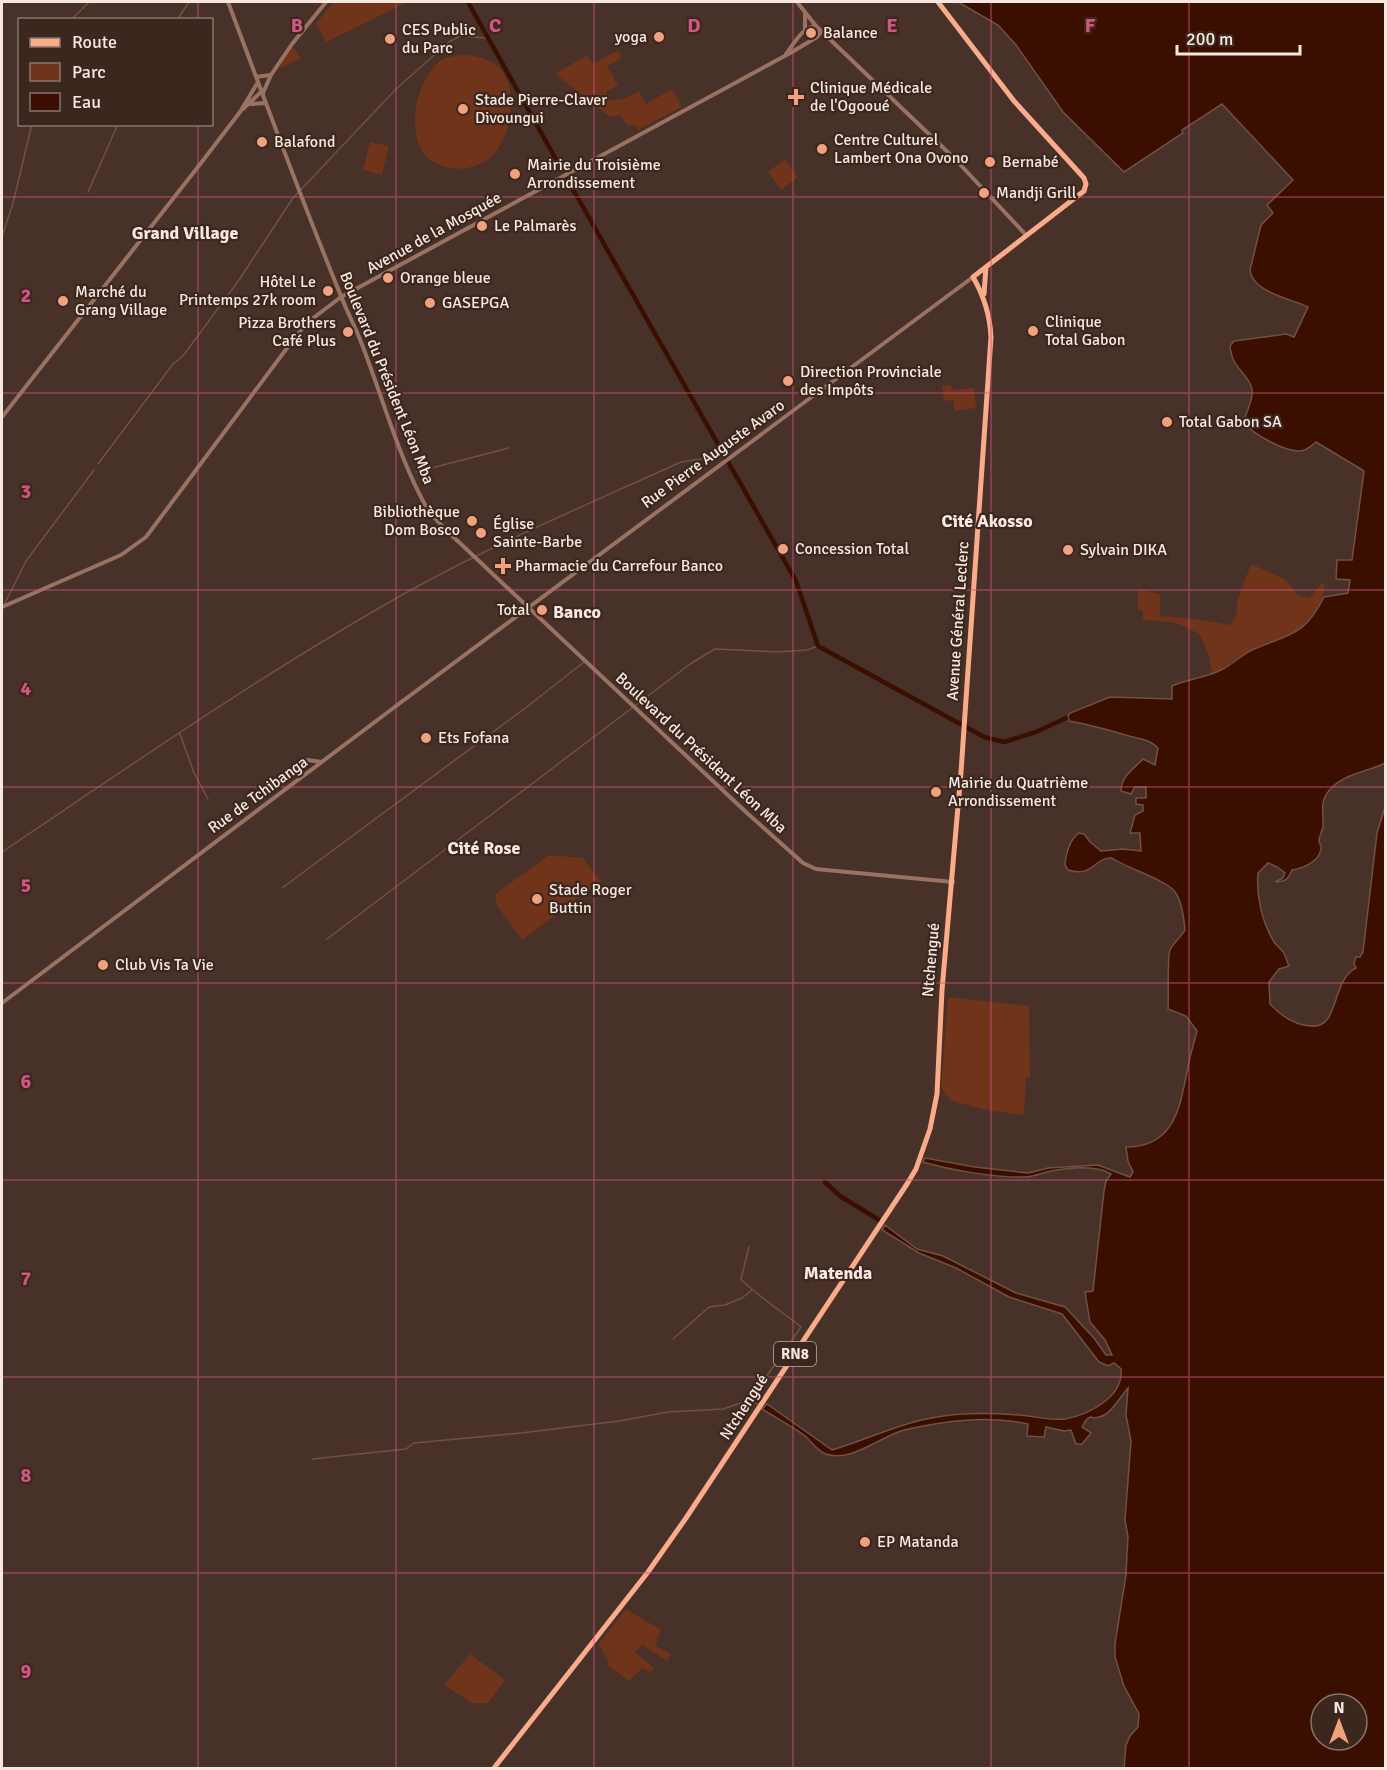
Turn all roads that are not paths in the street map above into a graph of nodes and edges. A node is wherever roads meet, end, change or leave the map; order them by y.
1 (228, 2) edge
2 (326, 2) edge
3 (796, 2) edge
4 (938, 2) edge
5 (805, 13) junction
6 (818, 27) junction
7 (805, 30) junction
8 (825, 33) junction
9 (815, 39) junction
10 (786, 55) junction
11 (271, 75) junction
12 (256, 77) junction
13 (258, 82) junction
14 (262, 92) junction
15 (266, 103) junction
16 (250, 104) junction
17 (240, 112) junction
18 (1026, 236) junction
19 (986, 267) junction
20 (973, 277) junction
21 (984, 295) junction
22 (341, 297) junction
23 (2, 417) edge
24 (2, 607) edge
25 (530, 608) junction
26 (307, 760) dead end
27 (323, 762) junction
28 (953, 882) junction
29 (2, 1003) edge
30 (494, 1768) edge

1 - 12 street, Boulevard du Président Léon Mba
2 - 11 street
3 - 5 street
4 - 18 main road, Rue Pierre Auguste Avaro
5 - 6 street
5 - 7 street
6 - 7 street
6 - 8 street
6 - 9 street
7 - 10 street
8 - 9 street, Avenue de la Mosquée
8 - 18 street
9 - 10 street, Avenue de la Mosquée
10 - 22 street, Avenue de la Mosquée
11 - 12 street
11 - 14 street
12 - 13 street, Boulevard du Président Léon Mba
13 - 14 street, Boulevard du Président Léon Mba
13 - 17 street
14 - 15 street, Boulevard du Président Léon Mba
14 - 16 street
15 - 16 street
15 - 22 street, Boulevard du Président Léon Mba
16 - 17 street
17 - 23 street
18 - 19 main road, Rue Pierre Auguste Avaro
19 - 20 main road, Rue Pierre Auguste Avaro
19 - 21 main road
20 - 21 main road
20 - 25 street, Rue Pierre Auguste Avaro
21 - 28 main road, Avenue Général Leclerc
22 - 24 street, Avenue de la Mosquée
22 - 25 street, Boulevard du Président Léon Mba
25 - 27 street, Rue de Tchibanga
25 - 28 street, Boulevard du Président Léon Mba
26 - 27 street
27 - 29 street, Rue de Tchibanga
28 - 30 main road, Ntchengué / RN8

